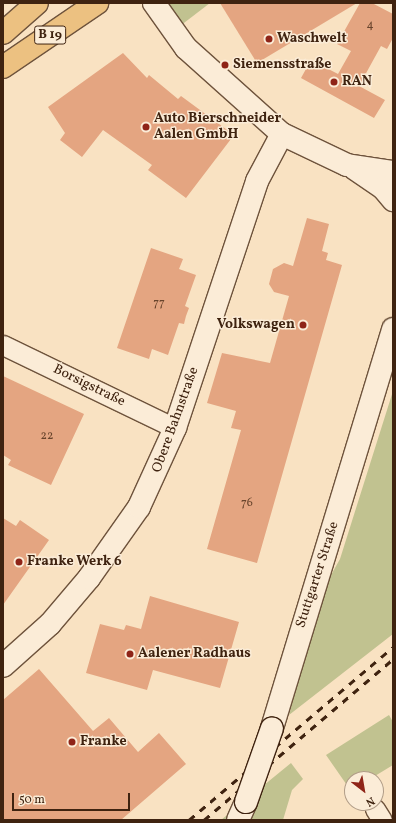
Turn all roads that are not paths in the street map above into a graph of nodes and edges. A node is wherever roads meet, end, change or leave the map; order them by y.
1 (37, 3) edge
2 (97, 3) edge
3 (154, 3) edge
4 (3, 33) edge
5 (3, 67) edge
6 (282, 134) junction
7 (347, 164) junction
8 (393, 172) edge
9 (393, 200) edge
10 (393, 329) edge
11 (3, 345) edge
12 (175, 428) junction
13 (3, 666) edge
14 (242, 811) edge

1 - 4 highway, B 19
2 - 5 highway, B 19
3 - 6 street
6 - 7 street
6 - 12 street, Obere Bahnstraße
7 - 8 street
7 - 9 street
10 - 14 street, Stuttgarter Straße, bridge
11 - 12 street, Borsigstraße
12 - 13 street, Obere Bahnstraße

